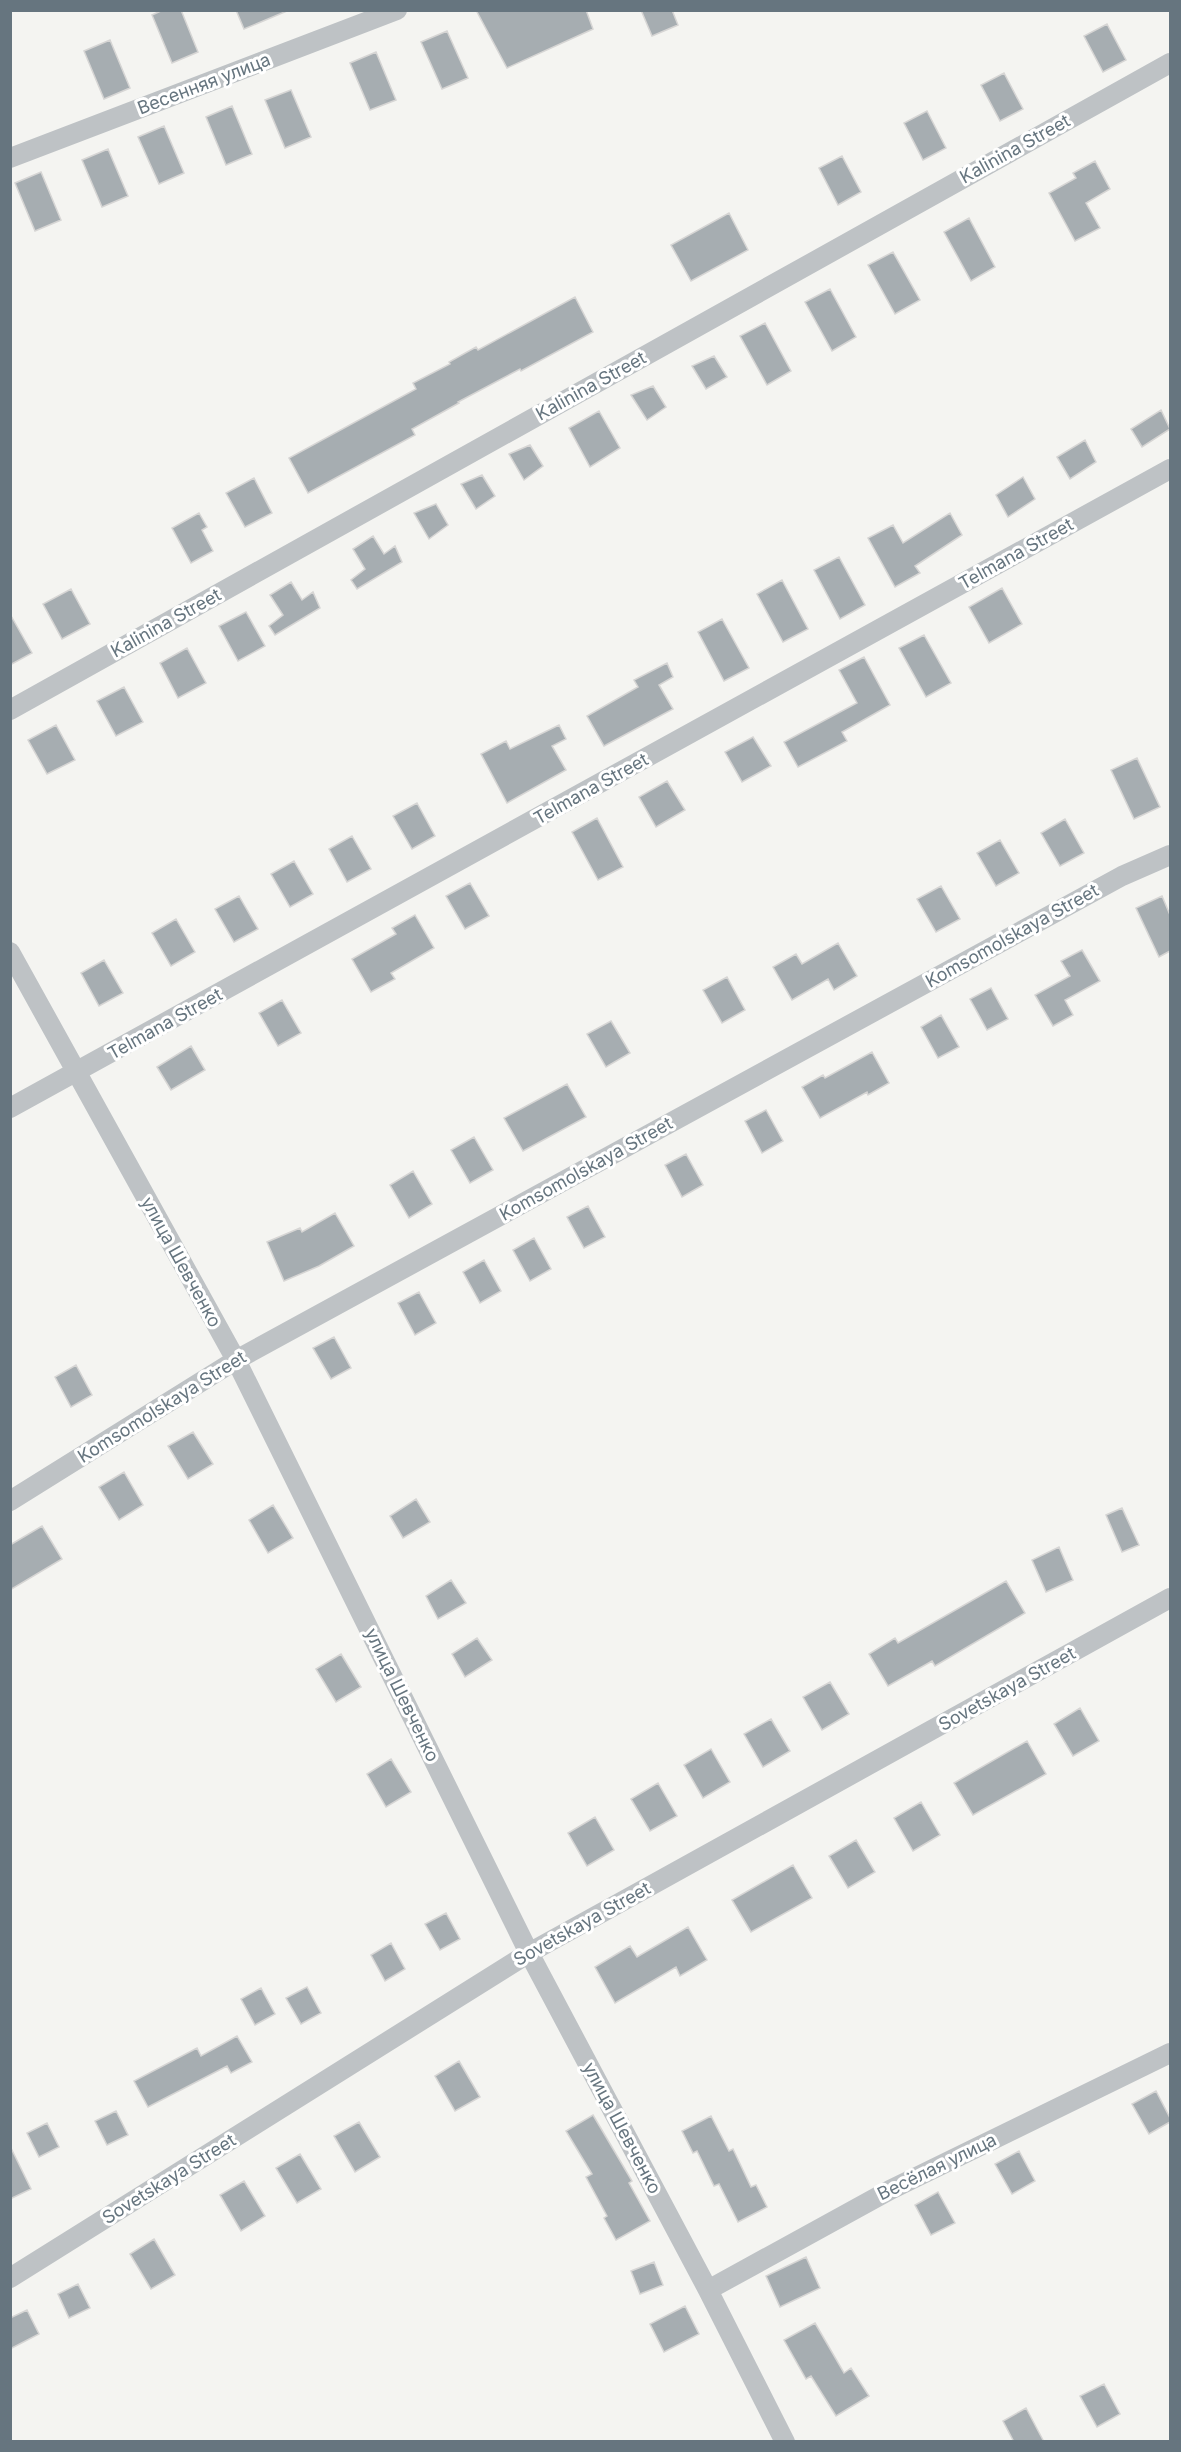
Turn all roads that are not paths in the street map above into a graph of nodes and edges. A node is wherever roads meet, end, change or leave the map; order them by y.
1 (397, 10) edge
2 (1170, 63) edge
3 (10, 158) edge
4 (1170, 469) edge
5 (10, 710) edge
6 (1170, 855) edge
7 (10, 952) edge
8 (76, 1073) junction
9 (10, 1108) edge
10 (236, 1360) junction
11 (10, 1501) edge
12 (1170, 1598) edge
13 (529, 1953) junction
14 (1170, 2053) edge
15 (10, 2278) edge
16 (708, 2290) junction
17 (785, 2442) edge

1 - 3 street, Весенняя улица
2 - 5 street, Kalinina Street
4 - 8 street, Telmana Street
6 - 10 street, Komsomolskaya Street
7 - 8 street, улица Шевченко
8 - 9 street, Telmana Street
8 - 10 street, улица Шевченко
10 - 11 street, Komsomolskaya Street
10 - 13 street, улица Шевченко
12 - 13 street, Sovetskaya Street
13 - 15 street, Sovetskaya Street
13 - 16 street, улица Шевченко
14 - 16 street, Весёлая улица
16 - 17 street, улица Шевченко

